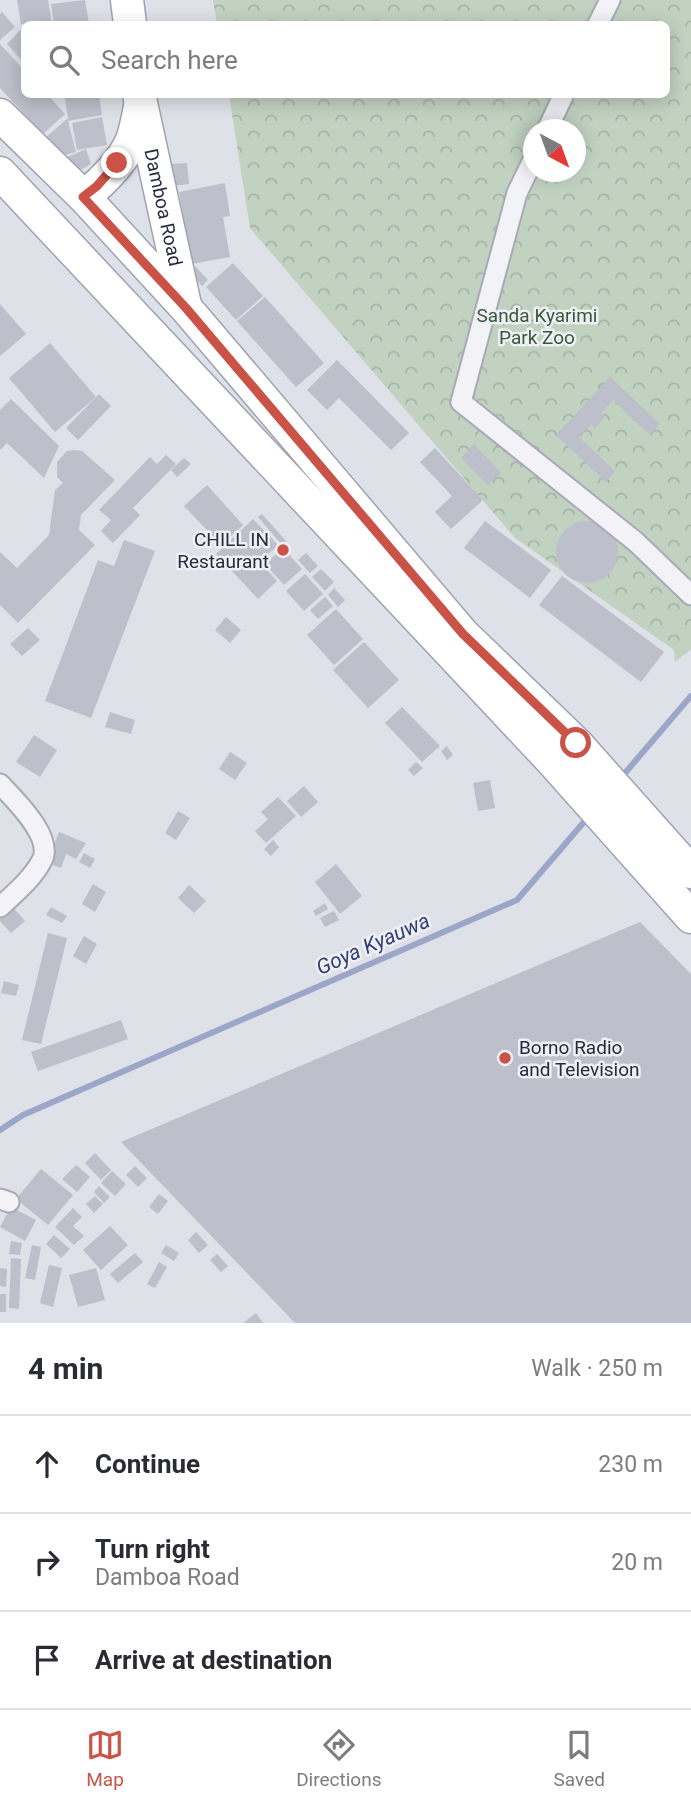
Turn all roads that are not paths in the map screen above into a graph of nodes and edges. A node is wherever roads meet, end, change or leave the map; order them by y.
1 (127, 0) edge
2 (610, 0) edge
3 (130, 21) edge
4 (600, 21) edge
5 (562, 98) edge
6 (140, 99) edge
7 (0, 116) edge
8 (552, 119) edge
9 (0, 173) edge
10 (523, 181) edge
11 (83, 197) junction
12 (186, 308) junction
13 (691, 595) edge
14 (565, 753) junction
15 (0, 784) edge
16 (691, 872) edge
17 (0, 907) edge
18 (691, 917) edge

1 - 3 main road
2 - 4 street
5 - 8 street
6 - 11 main road, Damboa Road
6 - 12 main road, Damboa Road
7 - 11 main road
9 - 14 main road
10 - 13 street
11 - 12 main road
12 - 14 main road
14 - 16 main road
14 - 18 main road
15 - 17 street

